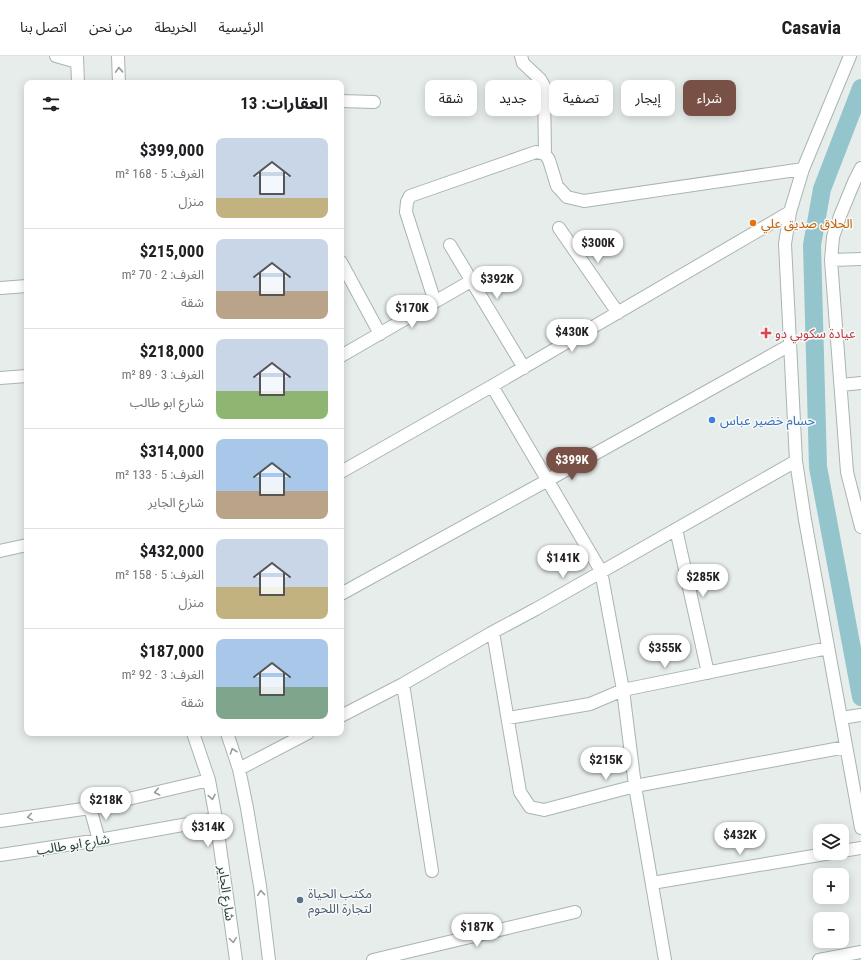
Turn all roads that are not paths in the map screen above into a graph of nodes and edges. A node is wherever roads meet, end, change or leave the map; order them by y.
1 (56, 56) edge
2 (118, 56) edge
3 (520, 56) edge
4 (850, 56) edge
5 (77, 59) edge
6 (78, 80) edge
7 (119, 80) edge
8 (344, 101) edge
9 (374, 102) dead end
10 (545, 154) junction
11 (861, 168) edge
12 (803, 169) junction
13 (790, 212) junction
14 (559, 228) dead end
15 (450, 244) dead end
16 (861, 259) edge
17 (832, 260) junction
18 (344, 268) edge
19 (471, 281) junction
20 (24, 286) edge
21 (0, 288) edge
22 (435, 302) junction
23 (618, 313) junction
24 (380, 334) junction
25 (790, 345) junction
26 (344, 354) edge
27 (524, 368) junction
28 (24, 376) edge
29 (0, 378) edge
30 (861, 383) edge
31 (841, 385) junction
32 (492, 386) junction
33 (796, 461) junction
34 (344, 470) edge
35 (548, 480) junction
36 (859, 513) edge
37 (861, 527) edge
38 (676, 529) junction
39 (24, 546) edge
40 (0, 551) edge
41 (601, 571) junction
42 (344, 592) edge
43 (493, 632) junction
44 (828, 648) junction
45 (708, 673) junction
46 (403, 684) junction
47 (623, 690) junction
48 (344, 714) edge
49 (861, 715) edge
50 (508, 718) junction
51 (841, 718) junction
52 (194, 736) edge
53 (228, 736) edge
54 (302, 736) edge
55 (846, 747) junction
56 (239, 769) junction
57 (209, 780) junction
58 (635, 786) junction
59 (90, 808) junction
60 (216, 819) junction
61 (0, 821) edge
62 (861, 828) edge
63 (99, 840) junction
64 (861, 848) edge
65 (849, 850) edge
66 (0, 855) edge
67 (813, 856) edge
68 (432, 871) dead end
69 (652, 883) junction
70 (575, 912) dead end
71 (861, 952) edge
72 (236, 960) edge
73 (269, 960) edge
74 (373, 960) edge
75 (665, 960) edge
76 (819, 960) edge

1 - 5 street
7 -> 2 street
3 - 10 street
4 - 12 street
5 - 6 street
8 - 9 street
10 - 12 street
10 - 22 street
11 - 17 street
12 - 13 street
13 - 23 street
13 - 25 street
14 - 23 street
15 - 19 street
16 - 17 street
17 - 31 street
18 - 24 street
19 - 22 street
19 - 27 street
20 - 21 street
22 - 24 street
23 - 27 street
24 - 26 street
25 - 33 street
25 - 35 street
27 - 32 street
28 - 29 street
30 - 31 street
31 - 36 street
32 - 34 street
32 - 35 street
33 - 38 street
33 - 44 street
35 - 41 street
35 - 42 street
36 - 37 street
38 - 41 street
38 - 45 street
39 - 40 street
41 - 43 street
41 - 47 street
43 - 46 street
43 - 50 street
44 - 45 street
44 - 51 street
45 - 47 street
46 - 48 street
46 - 68 street
47 - 50 street
47 - 58 street
49 - 51 street
50 - 58 street
51 - 55 street
52 - 57 street, شارع الجاير
56 -> 53 street
54 - 56 street
55 - 58 street
55 - 62 street
73 -> 56 street
57 -> 59 street
57 -> 60 street, شارع الجاير
58 - 69 street
59 -> 61 street
59 - 63 street
60 - 63 street, شارع ابو طالب
60 -> 72 street, شارع الجاير
63 - 66 street, شارع ابو طالب
64 - 65 street
67 - 69 street
69 - 75 street
70 - 74 street
71 - 76 street

